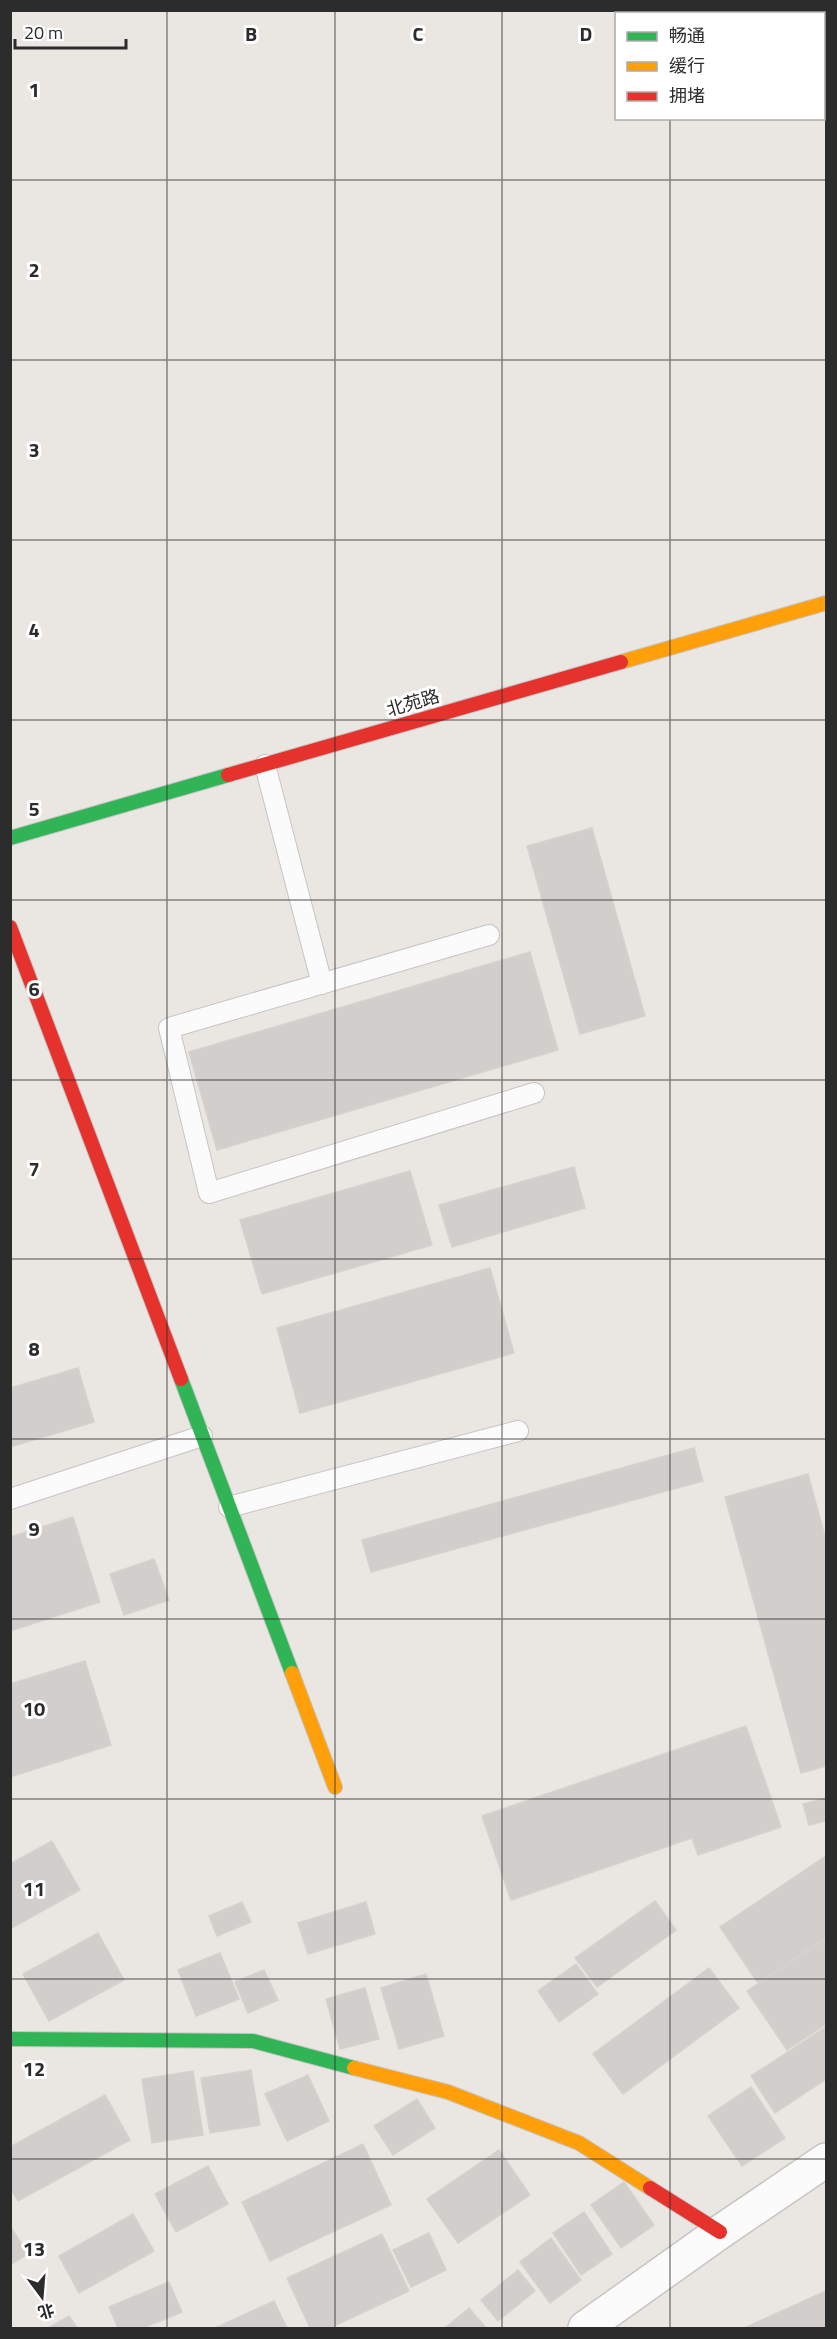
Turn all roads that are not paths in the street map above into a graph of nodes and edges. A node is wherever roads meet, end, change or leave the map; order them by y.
1 (826, 603) edge
2 (265, 765) junction
3 (10, 838) edge
4 (10, 927) edge
5 (489, 935) dead end
6 (322, 984) junction
7 (534, 1093) dead end
8 (518, 1431) dead end
9 (202, 1436) junction
10 (10, 1499) edge
11 (229, 1507) junction
12 (335, 1787) dead end
13 (10, 2039) edge
14 (826, 2160) edge
15 (720, 2232) junction
16 (585, 2328) edge

1 - 2 street, 北苑路
2 - 3 street, 北苑路
2 - 6 lane
4 - 9 street
5 - 6 lane
6 - 7 lane
8 - 11 lane
9 - 10 lane
9 - 11 street
11 - 12 street
13 - 15 street
14 - 15 street
15 - 16 street

